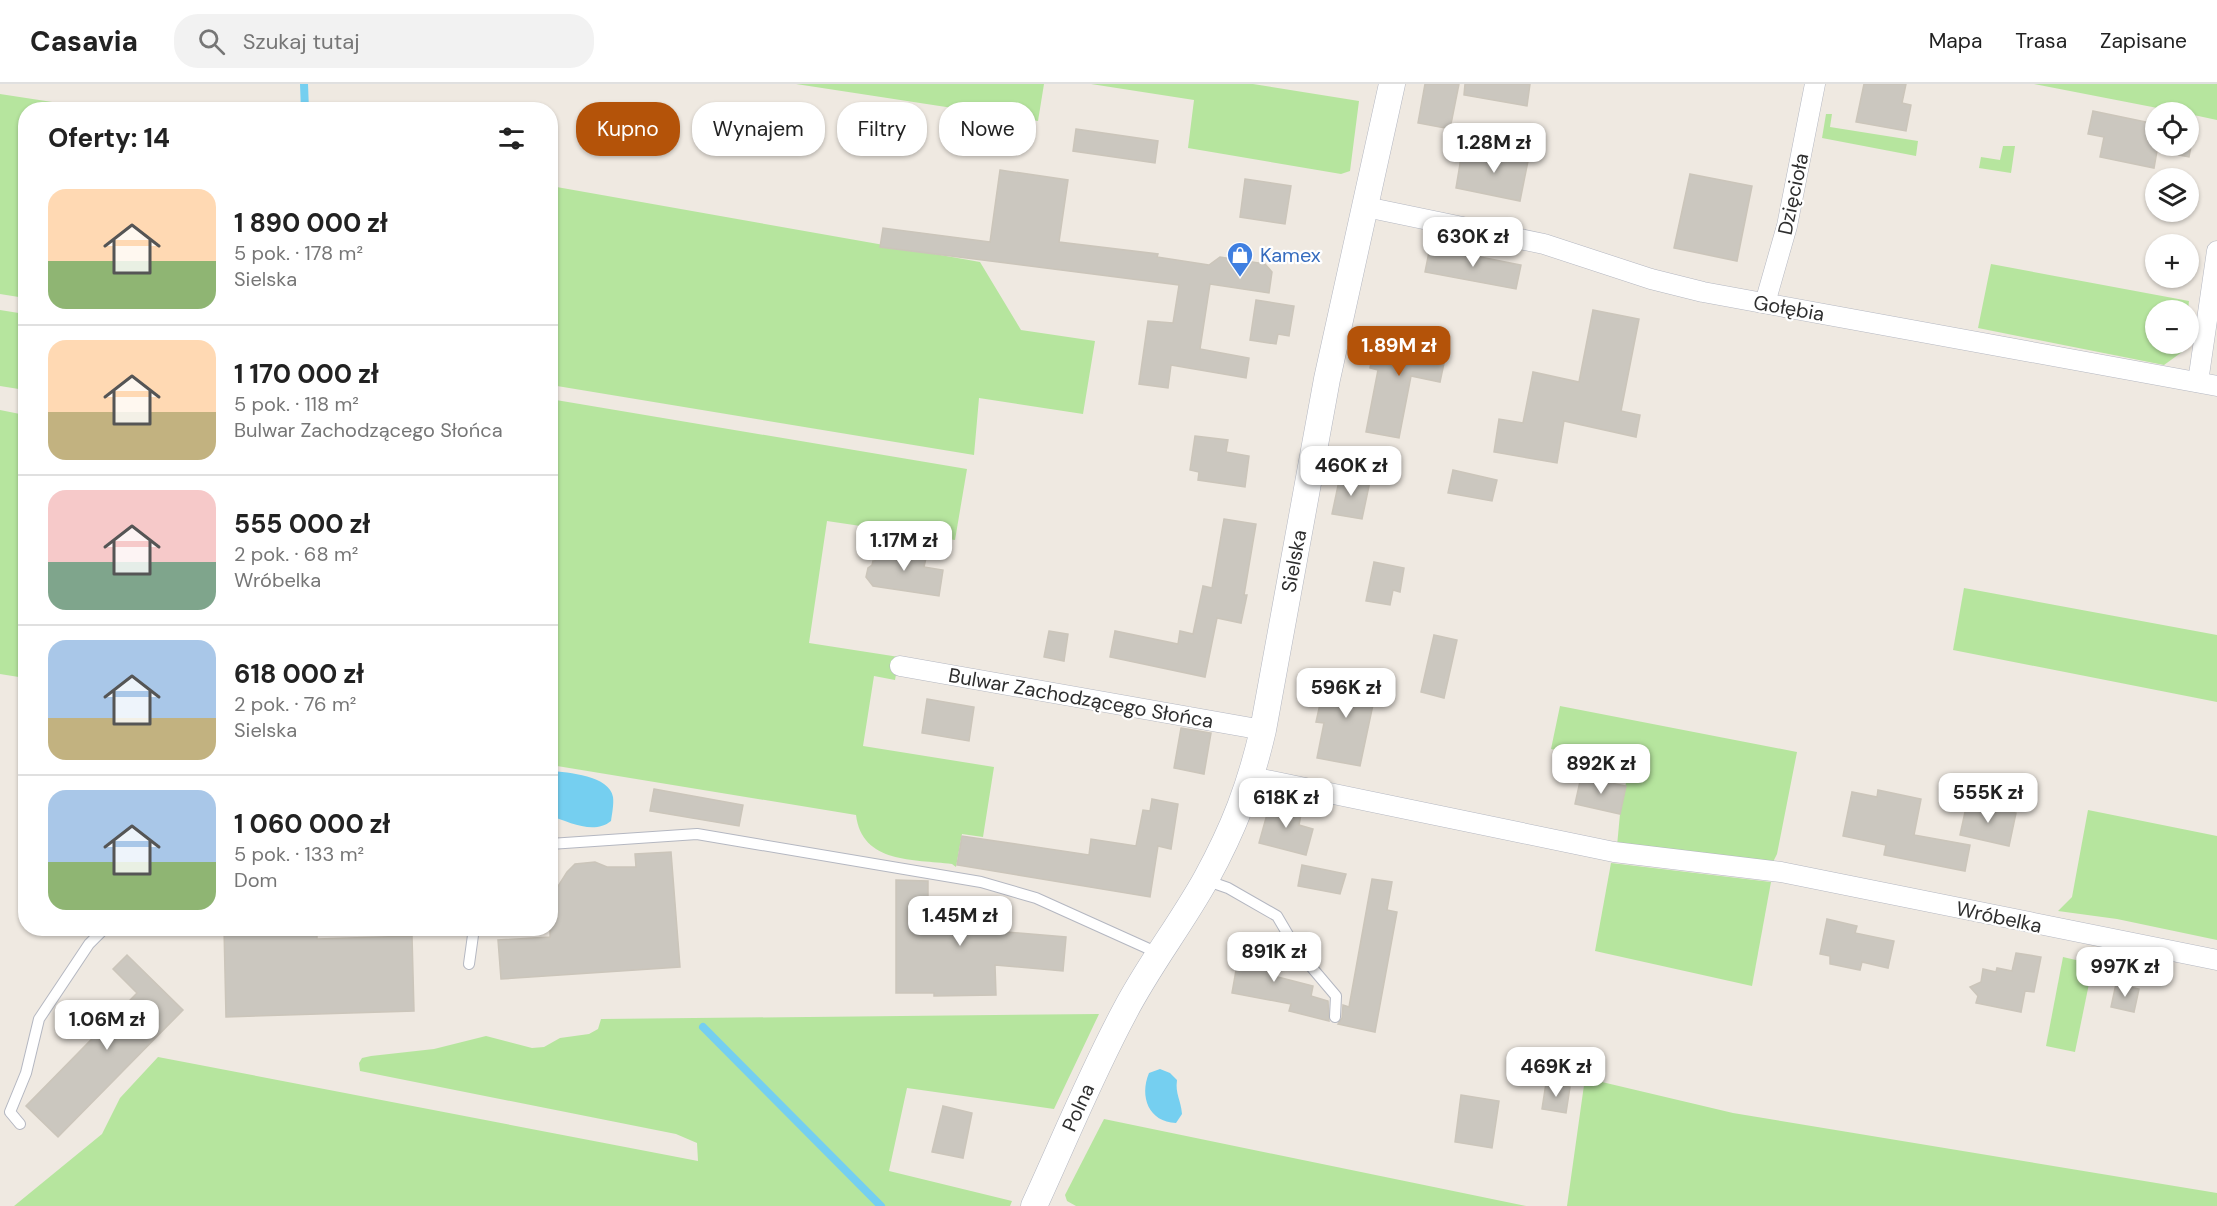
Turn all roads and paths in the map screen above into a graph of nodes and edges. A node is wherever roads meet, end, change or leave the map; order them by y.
1 (1392, 84) edge
2 (1815, 84) edge
3 (1366, 207) junction
4 (2217, 251) edge
5 (1765, 303) junction
6 (2208, 384) edge
7 (900, 666) dead end
8 (1263, 730) junction
9 (1252, 777) junction
10 (558, 843) edge
11 (1205, 880) junction
12 (97, 936) edge
13 (473, 936) edge
14 (1158, 953) junction
15 (2217, 960) edge
16 (468, 964) dead end
17 (1125, 1011) joint
18 (1335, 1017) dead end
19 (20, 1124) dead end
20 (1034, 1206) edge

1 - 3 street, Sielska
2 - 5 street, Dzięcioła
3 - 5 street, Gołębia
3 - 8 street, Sielska
4 - 6 street
5 - 6 street, Gołębia
7 - 8 street, Bulwar Zachodzącego Słońca
8 - 9 street, Sielska
9 - 11 street, Sielska
9 - 15 street, Wróbelka
10 - 14 lane
11 - 14 street, Sielska
11 - 18 lane
12 - 19 lane
13 - 16 lane
14 - 17 street, Sielska
17 - 20 street, Polna

